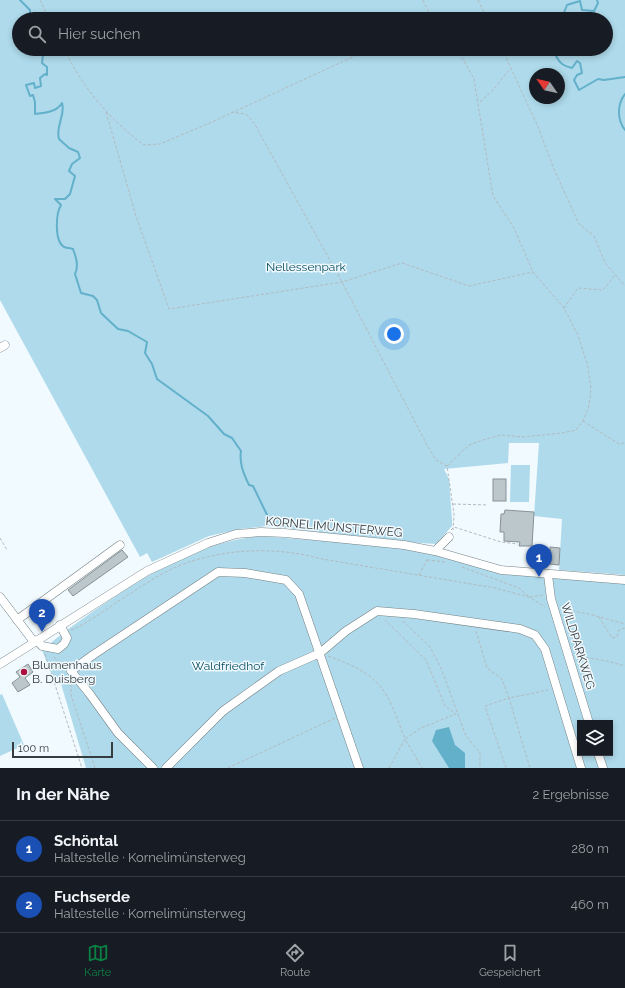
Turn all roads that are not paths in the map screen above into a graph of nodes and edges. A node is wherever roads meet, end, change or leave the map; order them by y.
1 (449, 536) road end
2 (120, 545) dead end
3 (435, 551) junction
4 (548, 575) junction
5 (625, 580) edge
6 (0, 597) edge
7 (17, 620) junction
8 (62, 629) junction
9 (38, 643) junction
10 (320, 653) junction
11 (0, 664) edge
12 (588, 720) edge
13 (599, 756) edge
14 (153, 768) edge
15 (166, 768) edge
16 (359, 768) edge
17 (581, 768) edge
18 (603, 768) edge

1 - 3 street
2 - 7 street
3 - 4 street, KORNELIMÜNSTERWEG
3 - 8 street, KORNELIMÜNSTERWEG
4 - 5 street, KORNELIMÜNSTERWEG
4 - 12 street, WILDPARKWEG
6 - 7 street
7 - 9 street
8 - 9 street, KORNELIMÜNSTERWEG
8 - 9 street
9 - 11 street, KORNELIMÜNSTERWEG
10 - 14 street
10 - 15 street
10 - 16 street
10 - 17 street
13 - 18 street

